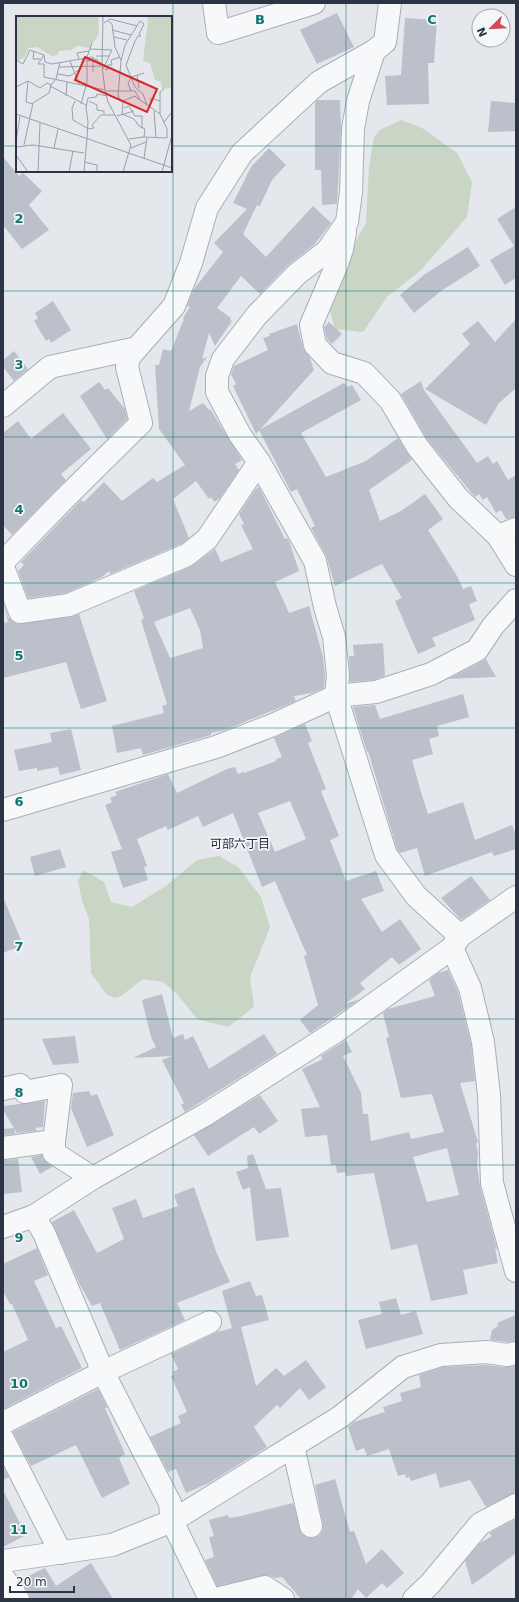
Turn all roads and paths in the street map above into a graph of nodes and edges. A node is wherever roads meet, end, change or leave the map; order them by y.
1 (214, 3) edge
2 (314, 3) edge
3 (390, 3) edge
4 (374, 52) junction
5 (347, 222) junction
6 (137, 348) junction
7 (3, 406) edge
8 (259, 462) junction
9 (507, 533) edge
10 (3, 562) edge
11 (516, 565) edge
12 (3, 567) edge
13 (516, 600) edge
14 (336, 696) junction
15 (3, 810) edge
16 (516, 897) edge
17 (456, 942) junction
18 (3, 1089) edge
19 (54, 1141) junction
20 (3, 1148) edge
21 (94, 1178) junction
22 (34, 1216) junction
23 (3, 1227) edge
24 (516, 1271) edge
25 (210, 1322) dead end
26 (516, 1353) edge
27 (103, 1372) junction
28 (3, 1423) edge
29 (3, 1439) edge
30 (293, 1446) junction
31 (516, 1505) edge
32 (172, 1521) junction
33 (311, 1526) dead end
34 (62, 1553) junction
35 (3, 1561) edge
36 (3, 1577) edge
37 (18, 1599) edge
38 (210, 1599) edge
39 (216, 1599) edge
40 (283, 1599) edge
41 (414, 1599) edge

1 - 2 street
3 - 4 street
4 - 5 street
4 - 6 street
5 - 8 street
5 - 9 street
6 - 7 street
6 - 10 street
8 - 12 street
8 - 14 street
9 - 11 street
13 - 14 street
14 - 15 street
14 - 17 street
16 - 17 street
17 - 21 street
17 - 24 street
18 - 19 street
19 - 20 street
19 - 21 street
21 - 22 street
22 - 23 street
22 - 27 street
25 - 27 street
26 - 30 street
27 - 28 street
27 - 32 street
29 - 34 street
30 - 32 street
30 - 33 street
31 - 41 street
32 - 34 street
32 - 38 street
34 - 35 street
36 - 37 street
39 - 40 street

